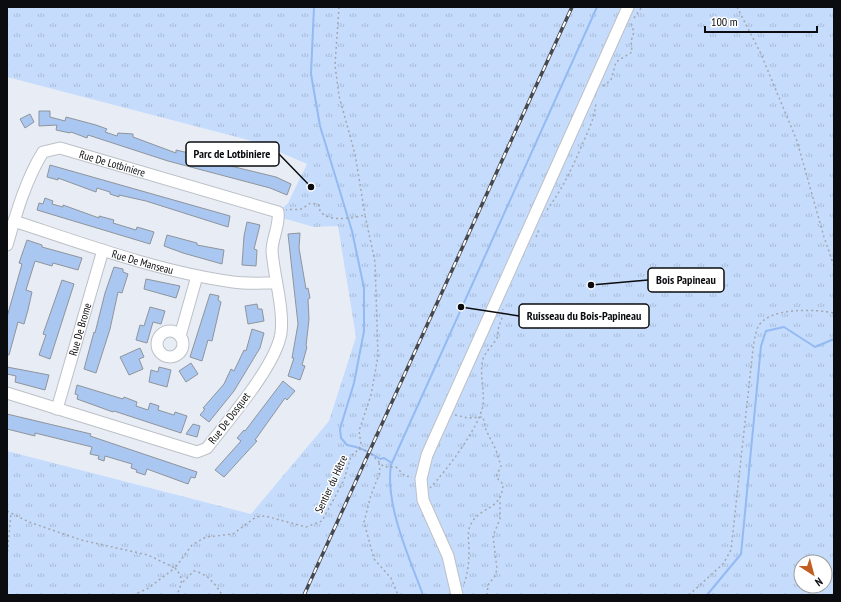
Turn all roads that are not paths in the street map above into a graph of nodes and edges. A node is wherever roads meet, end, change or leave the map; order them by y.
1 (628, 7) edge
2 (278, 212) joint
3 (14, 221) junction
4 (7, 245) edge
5 (103, 250) junction
6 (197, 276) junction
7 (276, 283) junction
8 (180, 336) dead end
9 (7, 394) edge
10 (57, 409) junction
11 (457, 594) edge

1 - 11 street
2 - 3 street, Rue De Lotbiniere
2 - 7 street, Rue De Dosquet
3 - 4 street, Rue De Lotbiniere
3 - 5 street, Rue De Manseau
5 - 6 street, Rue De Manseau
5 - 10 street, Rue De Brome
6 - 7 street, Rue De Manseau
6 - 8 street
7 - 10 street, Rue De Dosquet
9 - 10 street, Rue De Dosquet

